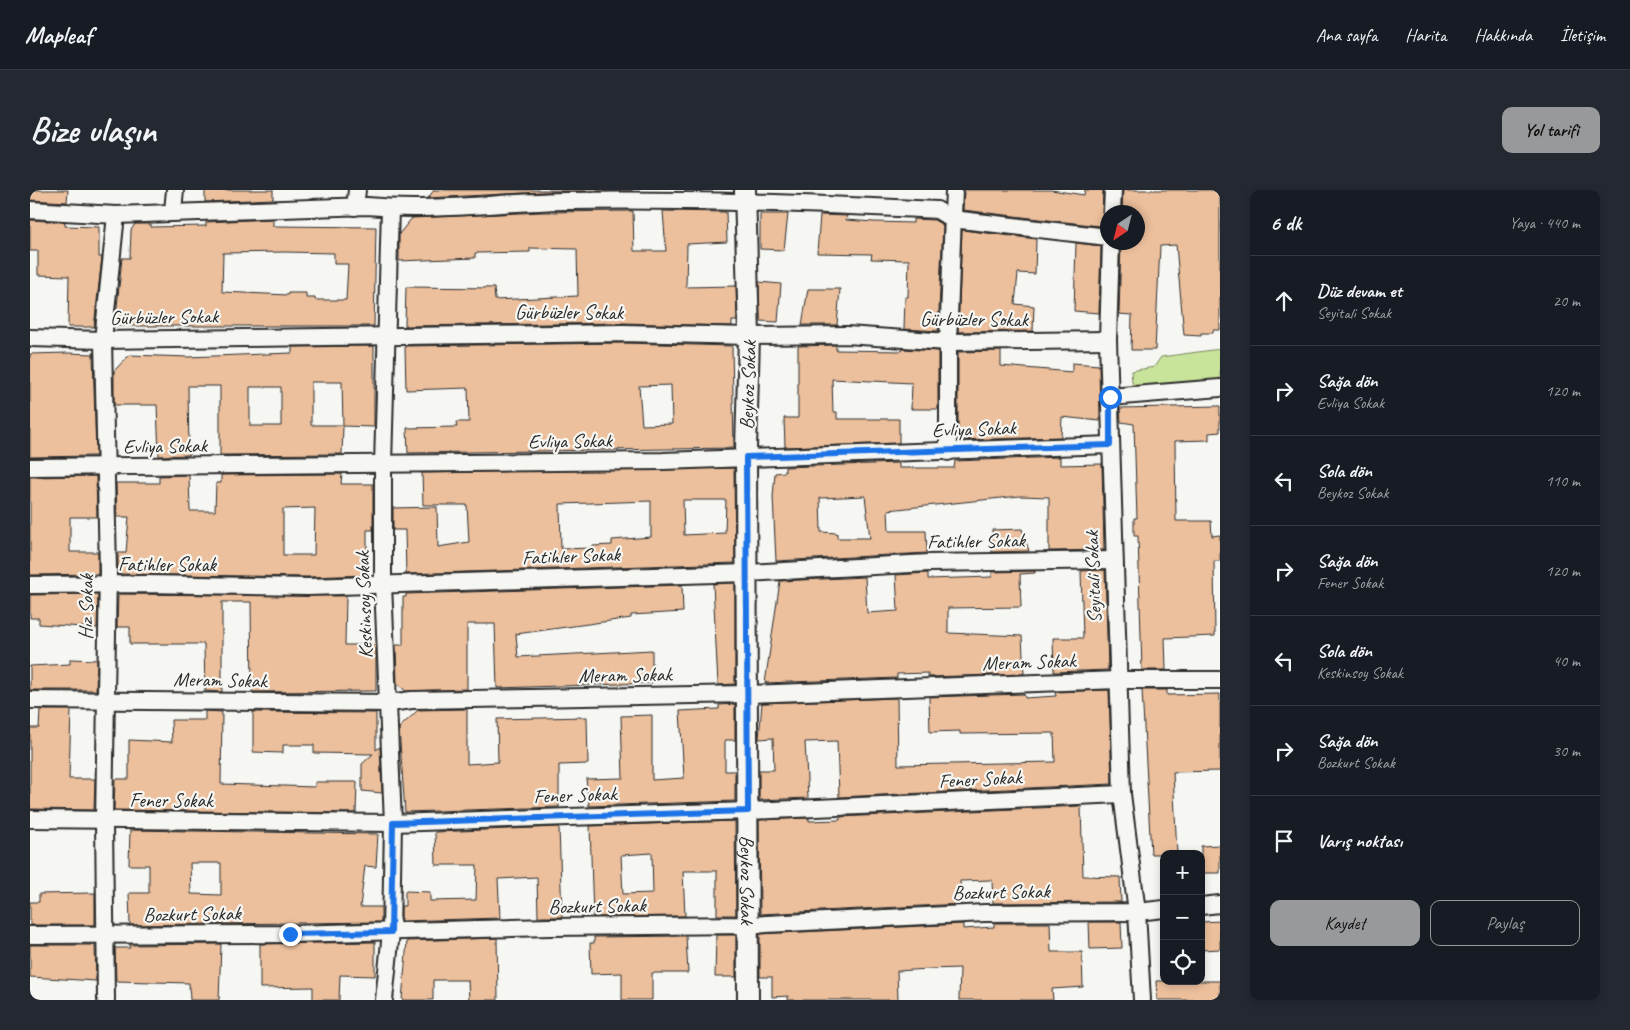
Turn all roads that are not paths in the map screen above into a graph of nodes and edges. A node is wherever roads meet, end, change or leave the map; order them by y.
1 (175, 190) edge
2 (357, 190) edge
3 (954, 190) edge
4 (1112, 190) edge
5 (553, 196) edge
6 (745, 196) edge
7 (1112, 205) edge
8 (355, 207) junction
9 (390, 208) junction
10 (30, 210) edge
11 (173, 211) junction
12 (116, 214) junction
13 (952, 218) junction
14 (1100, 236) edge
15 (1111, 250) edge
16 (387, 336) junction
17 (749, 336) junction
18 (30, 338) edge
19 (103, 340) junction
20 (1108, 340) junction
21 (948, 342) junction
22 (1220, 388) edge
23 (1110, 397) junction
24 (1110, 445) junction
25 (948, 452) junction
26 (746, 457) junction
27 (383, 465) junction
28 (30, 467) edge
29 (106, 468) junction
30 (1114, 560) junction
31 (747, 573) junction
32 (383, 584) junction
33 (30, 585) edge
34 (108, 585) junction
35 (1118, 680) junction
36 (1220, 680) edge
37 (748, 694) junction
38 (106, 699) junction
39 (30, 700) edge
40 (389, 703) junction
41 (1122, 794) junction
42 (748, 811) junction
43 (30, 819) edge
44 (104, 822) junction
45 (393, 823) junction
46 (1220, 904) edge
47 (1205, 906) edge
48 (1160, 909) edge
49 (1137, 912) junction
50 (748, 925) junction
51 (391, 932) junction
52 (30, 935) edge
53 (105, 936) junction
54 (106, 1000) edge
55 (384, 1000) edge
56 (748, 1000) edge
57 (1142, 1000) edge

1 - 11 street
2 - 8 street
3 - 13 street
4 - 7 street
5 - 6 street
5 - 9 street
6 - 13 street
6 - 17 street, Beykoz Sokak
8 - 9 street
8 - 11 street
9 - 16 street, Keskinsoy Sokak
10 - 12 street
11 - 12 street
12 - 19 street, Hız Sokak
13 - 14 street
13 - 21 street
15 - 20 street, Seyitali Sokak
16 - 17 street, Gürbüzler Sokak
16 - 19 street, Gürbüzler Sokak
16 - 27 street, Keskinsoy Sokak
17 - 21 street, Gürbüzler Sokak
17 - 26 street, Beykoz Sokak
18 - 19 street, Gürbüzler Sokak
19 - 29 street, Hız Sokak
20 - 21 street, Gürbüzler Sokak
20 - 23 street, Seyitali Sokak
21 - 25 street
22 - 23 street
23 - 24 street, Seyitali Sokak
24 - 25 street, Evliya Sokak
24 - 30 street, Seyitali Sokak
25 - 26 street, Evliya Sokak
26 - 27 street, Evliya Sokak
26 - 31 street, Beykoz Sokak
27 - 29 street, Evliya Sokak
27 - 32 street, Keskinsoy Sokak
28 - 29 street, Evliya Sokak
29 - 34 street, Hız Sokak
30 - 31 street, Fatihler Sokak
30 - 35 street, Seyitali Sokak
31 - 32 street, Fatihler Sokak
31 - 37 street, Beykoz Sokak
32 - 34 street, Fatihler Sokak
32 - 40 street, Keskinsoy Sokak
33 - 34 street, Fatihler Sokak
34 - 38 street, Hız Sokak
35 - 36 street, Meram Sokak
35 - 37 street, Meram Sokak
35 - 41 street, Seyitali Sokak
37 - 40 street, Meram Sokak
37 - 42 street, Beykoz Sokak
38 - 39 street, Meram Sokak
38 - 40 street, Meram Sokak
38 - 44 street, Hız Sokak
40 - 45 street, Keskinsoy Sokak
41 - 42 street, Fener Sokak
41 - 49 street, Seyitali Sokak
42 - 45 street, Fener Sokak
42 - 50 street, Beykoz Sokak
43 - 44 street, Fener Sokak
44 - 45 street, Fener Sokak
44 - 53 street, Hız Sokak
45 - 51 street, Keskinsoy Sokak
46 - 47 street
48 - 49 street, Bozkurt Sokak
49 - 50 street, Bozkurt Sokak
49 - 57 street, Seyitali Sokak
50 - 51 street, Bozkurt Sokak
50 - 56 street, Beykoz Sokak
51 - 53 street, Bozkurt Sokak
51 - 55 street, Keskinsoy Sokak
52 - 53 street, Bozkurt Sokak
53 - 54 street, Hız Sokak

